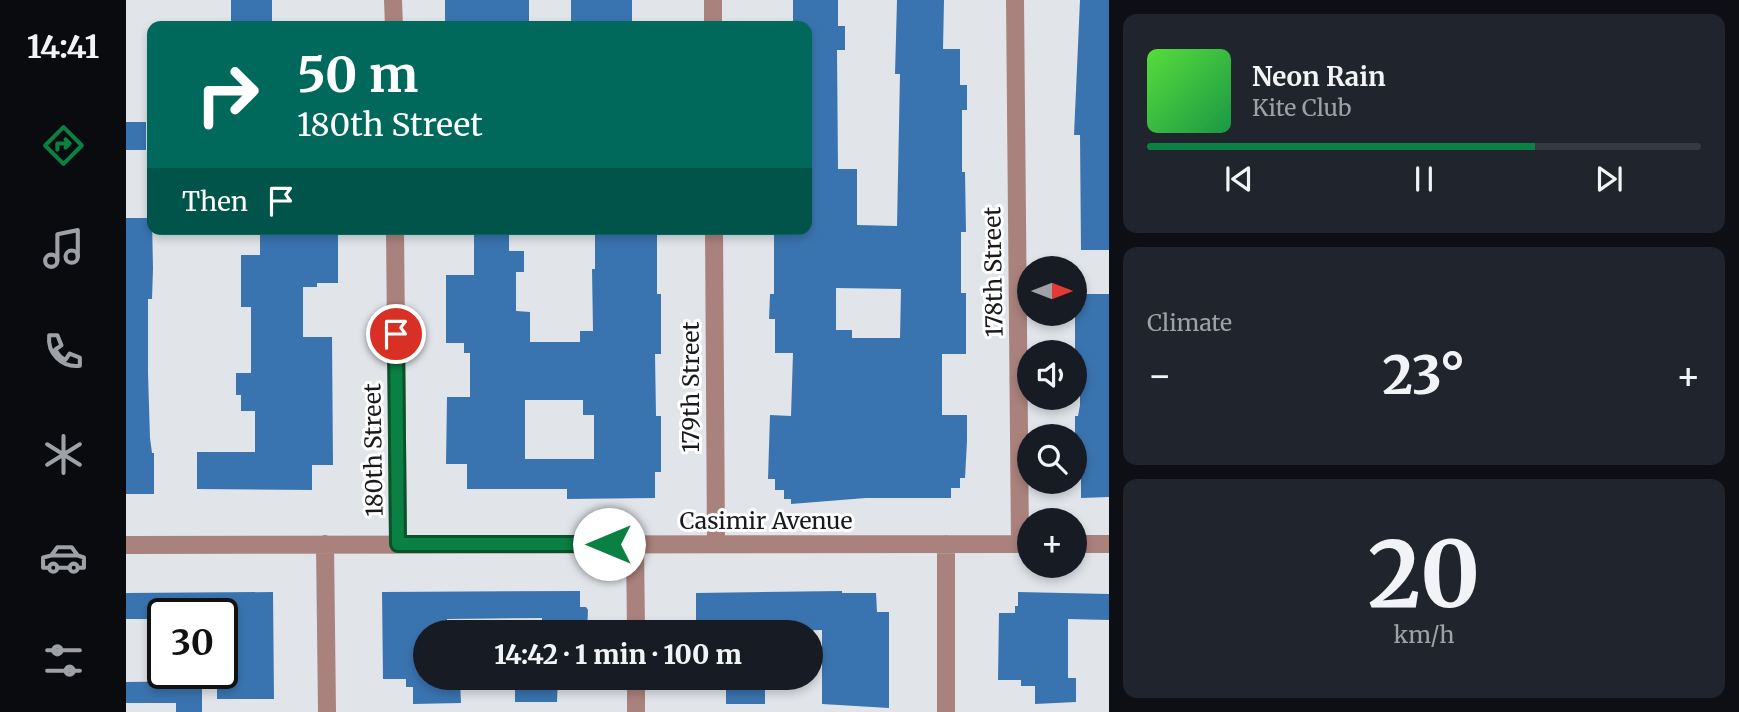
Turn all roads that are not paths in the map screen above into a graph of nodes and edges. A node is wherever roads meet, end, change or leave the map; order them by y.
1 (393, 0) edge
2 (713, 0) edge
3 (1016, 0) edge
4 (394, 21) edge
5 (713, 21) edge
6 (396, 235) edge
7 (714, 235) edge
8 (1024, 508) edge
9 (326, 544) junction
10 (398, 544) junction
11 (635, 544) junction
12 (716, 544) junction
13 (946, 544) junction
14 (1017, 544) edge
15 (1087, 544) edge
16 (1109, 544) edge
17 (126, 545) edge
18 (636, 620) edge
19 (636, 690) edge
20 (327, 712) edge
21 (636, 712) edge
22 (946, 712) edge

1 - 4 street
2 - 5 street
3 - 8 street, 178th Street
6 - 10 street, 180th Street
7 - 12 street, 179th Street
9 - 10 street, Casimir Avenue
9 - 17 street, Casimir Avenue
9 - 20 street
10 - 11 street, Casimir Avenue
11 - 12 street, Casimir Avenue
11 - 18 street
12 - 13 street, Casimir Avenue
13 - 14 street, Casimir Avenue
13 - 22 street
15 - 16 street
19 - 21 street

